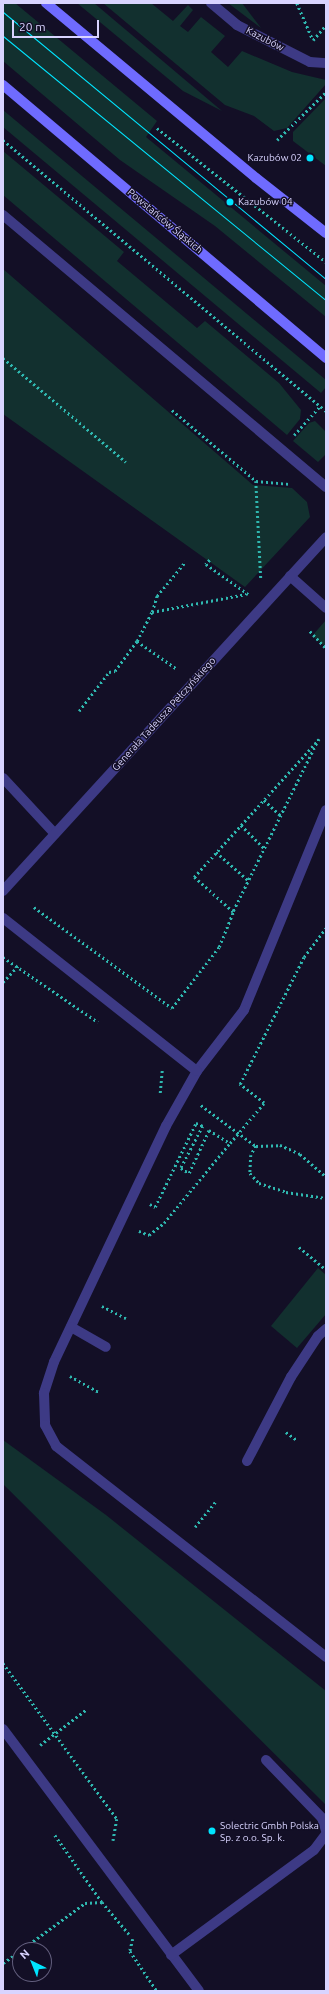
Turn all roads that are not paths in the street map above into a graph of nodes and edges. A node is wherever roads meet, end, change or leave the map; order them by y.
1 (46, 3) edge
2 (211, 3) edge
3 (326, 63) edge
4 (3, 85) edge
5 (3, 215) edge
6 (326, 233) edge
7 (326, 358) edge
8 (326, 487) edge
9 (326, 537) edge
10 (290, 576) junction
11 (326, 608) edge
12 (3, 778) edge
13 (326, 810) edge
14 (55, 834) junction
15 (3, 891) edge
16 (3, 918) edge
17 (197, 1071) junction
18 (71, 1327) junction
19 (326, 1329) edge
20 (106, 1347) dead end
21 (246, 1461) dead end
22 (326, 1657) edge
23 (3, 1729) edge
24 (266, 1760) dead end
25 (326, 1830) edge
26 (326, 1834) edge
27 (171, 1955) junction
28 (198, 1991) edge

1 - 6 main road
2 - 3 street, Kazubów
4 - 7 main road, Powstańców Śląskich
5 - 8 street
9 - 10 street, Generała Tadeusza Pełczyńskiego
10 - 11 street
10 - 14 street, Generała Tadeusza Pełczyńskiego
12 - 14 street
13 - 17 street
14 - 15 street, Generała Tadeusza Pełczyńskiego
16 - 17 street
17 - 18 street
18 - 20 street
18 - 22 street
19 - 21 street
23 - 27 street
24 - 25 street
26 - 27 street
27 - 28 street

